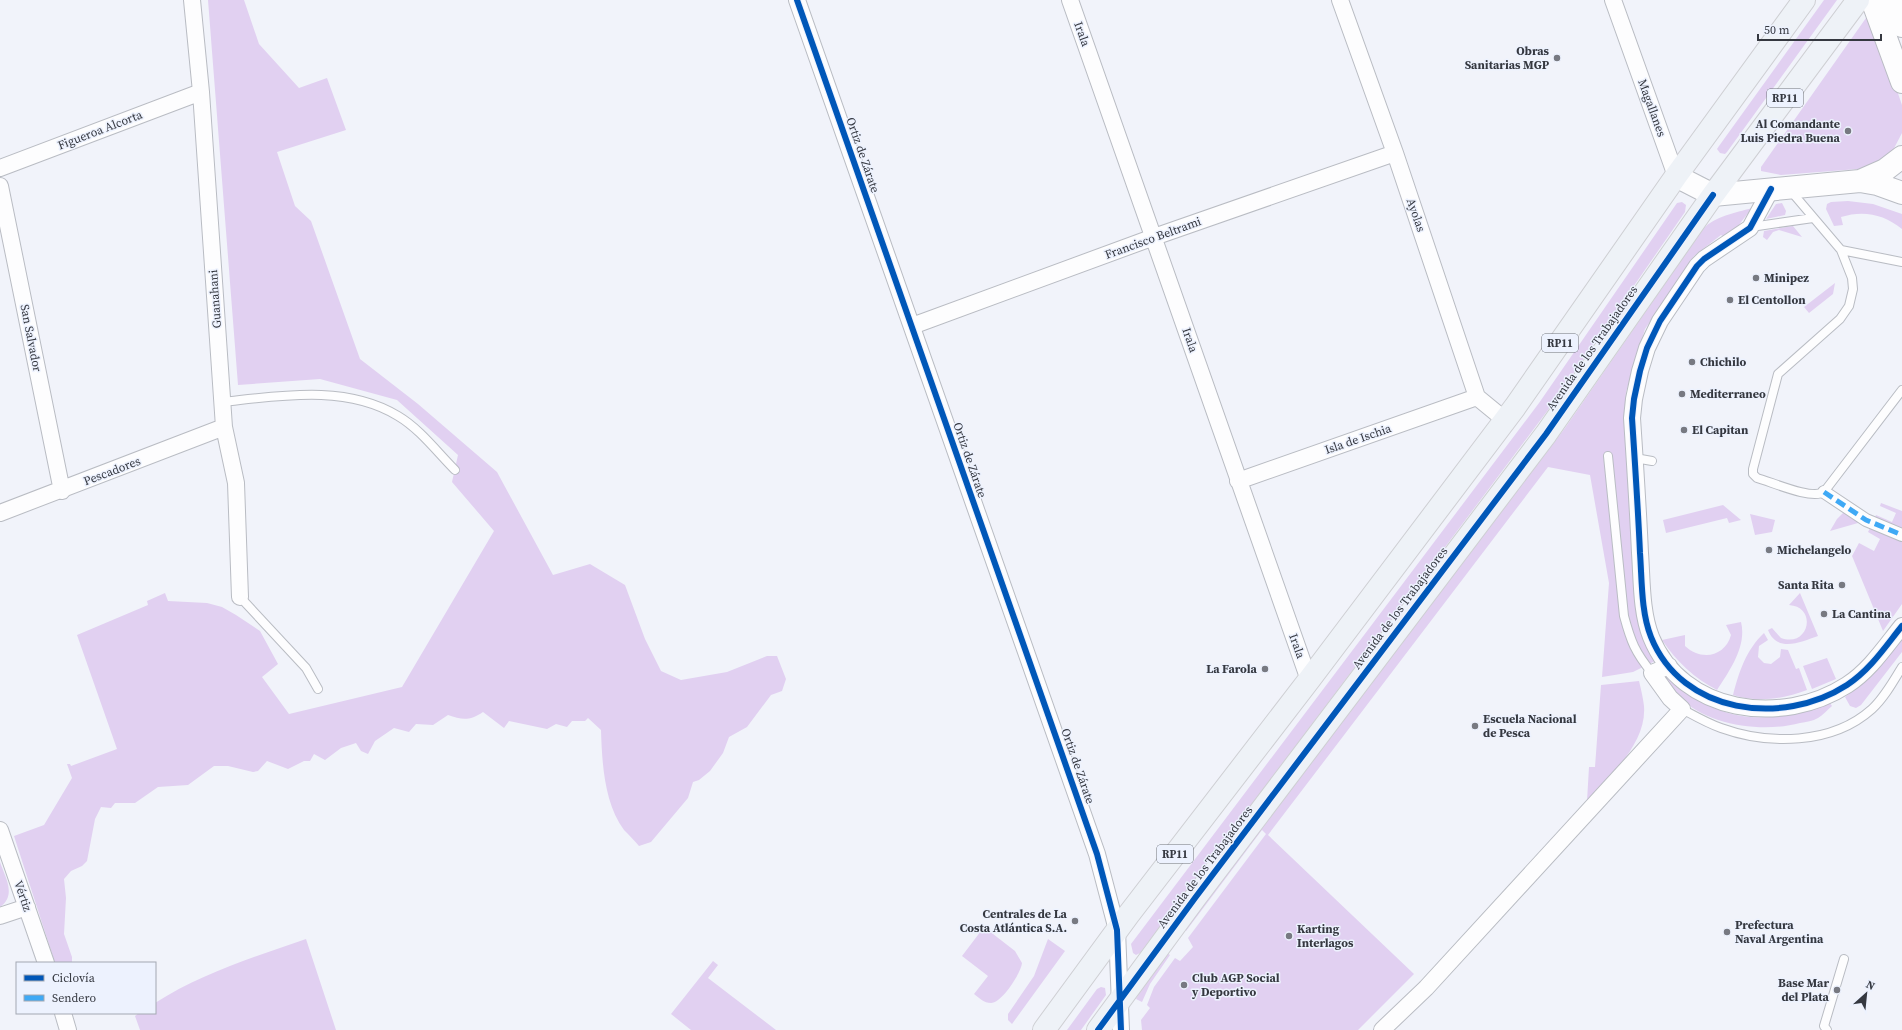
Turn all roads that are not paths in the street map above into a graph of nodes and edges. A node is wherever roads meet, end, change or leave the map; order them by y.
1 (192, 0) edge
2 (797, 0) edge
3 (1070, 0) edge
4 (1340, 0) edge
5 (1614, 0) edge
6 (1804, 0) edge
7 (1858, 0) edge
8 (1872, 0) edge
9 (1892, 0) edge
10 (1902, 26) edge
11 (1902, 82) edge
12 (200, 92) junction
13 (1395, 153) junction
14 (1902, 157) edge
15 (0, 168) edge
16 (1676, 176) junction
17 (1860, 181) junction
18 (0, 186) edge
19 (1779, 188) junction
20 (1902, 193) edge
21 (1713, 195) junction
22 (1813, 218) junction
23 (1750, 228) junction
24 (1154, 237) junction
25 (1841, 250) junction
26 (1902, 262) edge
27 (912, 326) junction
28 (1902, 390) edge
29 (1477, 397) junction
30 (222, 402) junction
31 (1505, 420) junction
32 (224, 427) junction
33 (1608, 456) dead end
34 (1635, 458) junction
35 (1652, 461) dead end
36 (455, 470) dead end
37 (1238, 481) junction
38 (62, 490) junction
39 (1824, 492) junction
40 (0, 513) edge
41 (1902, 535) edge
42 (240, 597) joint
43 (1902, 626) edge
44 (1669, 666) junction
45 (1902, 667) edge
46 (1652, 673) junction
47 (1309, 680) junction
48 (318, 689) dead end
49 (1682, 709) junction
50 (0, 830) edge
51 (27, 907) junction
52 (0, 916) edge
53 (1118, 930) junction
54 (1844, 959) dead end
55 (46, 962) edge
56 (1120, 999) junction
57 (63, 1014) edge
58 (68, 1030) edge
59 (1044, 1030) edge
60 (1098, 1030) edge
61 (1121, 1030) edge
62 (1382, 1030) edge
63 (1827, 1030) edge

1 - 12 street, Guanahani
2 - 27 street, Ortiz de Zárate
3 - 24 street, Irala
4 - 13 street, Ayolas
5 - 16 street, Magallanes
6 - 16 main road, RP11
7 - 21 main road, Avenida de los Trabajadores / RP11
8 - 11 main road
9 - 10 main road
12 - 15 street, Figueroa Alcorta
12 - 30 street, Guanahani
13 - 24 street, Francisco Beltrami
13 - 29 street, Ayolas
14 - 17 main road
16 - 21 main road
16 - 31 main road, RP11
17 - 19 main road
17 - 20 main road
18 - 38 street, San Salvador
19 - 21 main road
19 - 22 lane
19 - 23 street
21 - 56 main road, Avenida de los Trabajadores / RP11
22 - 23 lane
22 - 25 lane
23 - 34 street
24 - 27 street, Francisco Beltrami
24 - 37 street, Irala
25 - 26 lane
25 - 39 lane
27 - 53 street, Ortiz de Zárate
28 - 39 lane
29 - 31 street
29 - 37 street, Isla de Ischia
30 - 32 street, Guanahani
30 - 36 lane
31 - 47 main road, RP11
32 - 38 street, Pescadores
32 - 42 street, Guanahani
33 - 46 lane
34 - 35 lane
34 - 44 street
37 - 47 street, Irala
38 - 40 street, Pescadores
39 - 41 street
42 - 48 lane
43 - 44 street
44 - 46 street
45 - 49 lane
46 - 49 street
47 - 53 main road, RP11
49 - 62 street
50 - 51 street, Vértiz
51 - 52 street
51 - 55 street, Vértiz
53 - 56 street, Ortiz de Zárate
53 - 59 main road, RP11
54 - 63 lane
56 - 60 main road, Avenida de los Trabajadores / RP11
56 - 61 street, Ortiz de Zárate
57 - 58 street

